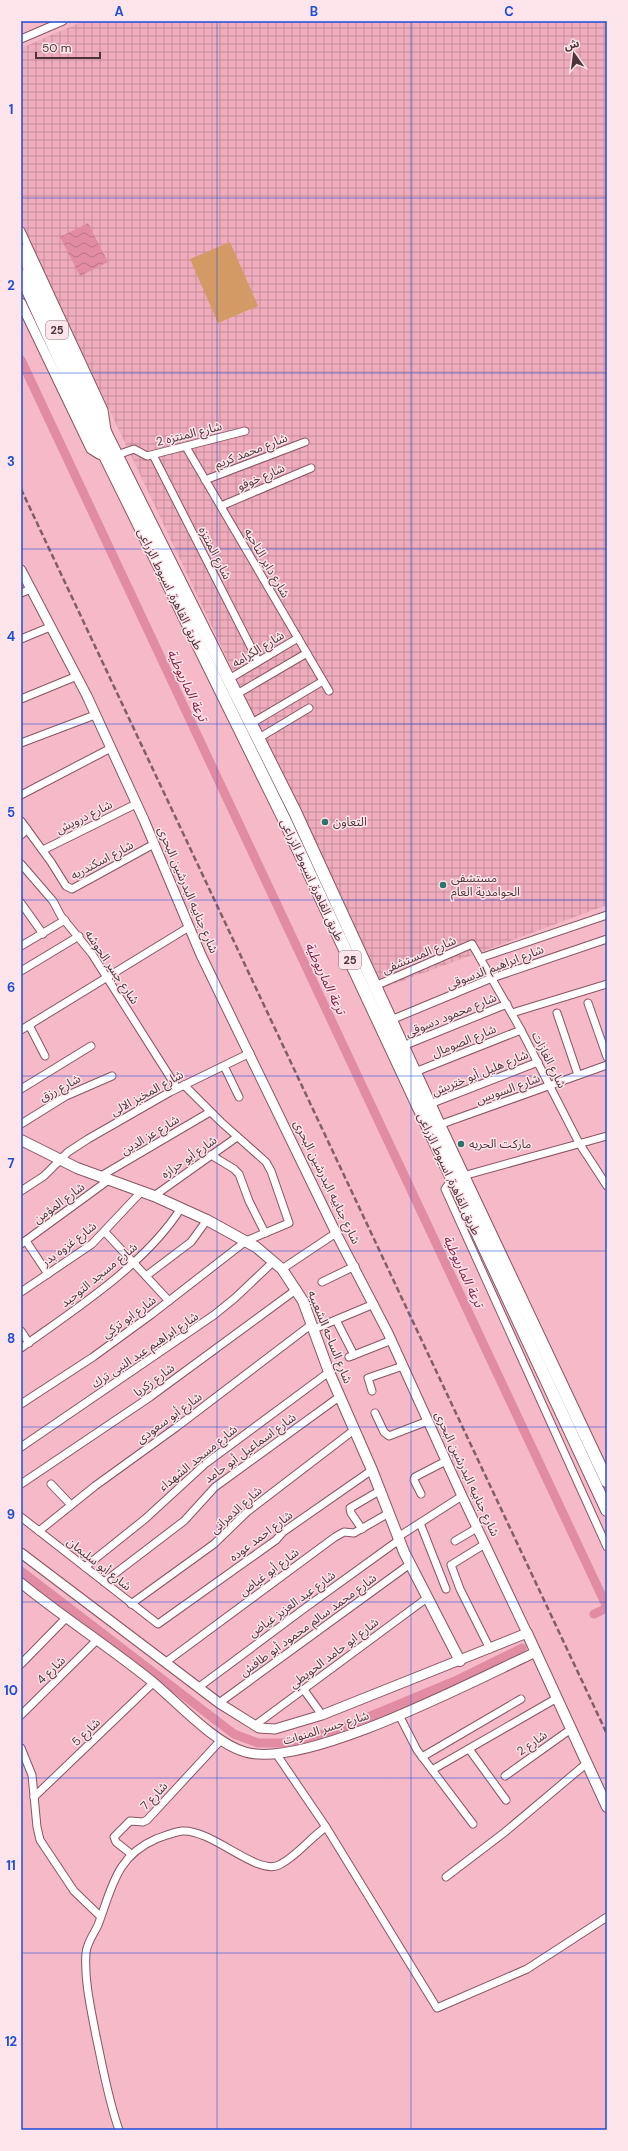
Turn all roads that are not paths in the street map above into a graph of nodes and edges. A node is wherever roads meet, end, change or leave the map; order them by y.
1 (63, 21) edge
2 (21, 39) edge
3 (21, 231) edge
4 (21, 250) edge
5 (21, 275) edge
6 (21, 303) edge
7 (89, 411) junction
8 (245, 431) dead end
9 (108, 438) junction
10 (305, 442) dead end
11 (186, 447) junction
12 (104, 455) junction
13 (117, 455) junction
14 (153, 455) junction
15 (311, 468) dead end
16 (205, 480) junction
17 (221, 506) junction
18 (22, 575) edge
19 (31, 589) junction
20 (21, 593) edge
21 (50, 627) junction
22 (298, 638) junction
23 (21, 639) edge
24 (307, 653) junction
25 (258, 661) junction
26 (76, 676) junction
27 (229, 679) junction
28 (323, 681) junction
29 (329, 691) dead end
30 (237, 694) junction
31 (21, 699) edge
32 (309, 708) dead end
33 (95, 715) junction
34 (252, 723) junction
35 (259, 738) junction
36 (21, 743) edge
37 (111, 748) junction
38 (21, 795) edge
39 (136, 804) junction
40 (21, 821) edge
41 (27, 829) junction
42 (21, 835) edge
43 (154, 844) junction
44 (43, 850) junction
45 (21, 864) edge
46 (21, 903) edge
47 (607, 915) edge
48 (64, 920) junction
49 (189, 927) junction
50 (43, 934) junction
51 (79, 936) junction
52 (607, 938) edge
53 (472, 944) joint
54 (21, 946) edge
55 (480, 958) junction
56 (21, 971) edge
57 (107, 976) junction
58 (492, 978) junction
59 (607, 984) edge
60 (376, 986) junction
61 (588, 1003) dead end
62 (507, 1004) junction
63 (512, 1013) junction
64 (557, 1013) dead end
65 (391, 1020) junction
66 (29, 1025) junction
67 (21, 1030) edge
68 (521, 1030) junction
69 (91, 1046) dead end
70 (403, 1046) junction
71 (250, 1054) junction
72 (45, 1056) dead end
73 (607, 1058) edge
74 (538, 1062) junction
75 (607, 1065) edge
76 (224, 1066) junction
77 (415, 1072) junction
78 (578, 1075) junction
79 (112, 1076) dead end
80 (550, 1086) junction
81 (180, 1087) junction
82 (21, 1089) edge
83 (239, 1097) dead end
84 (430, 1104) junction
85 (210, 1112) junction
86 (21, 1124) edge
87 (439, 1125) junction
88 (607, 1136) edge
89 (237, 1137) junction
90 (21, 1140) edge
91 (579, 1144) junction
92 (211, 1155) junction
93 (60, 1160) junction
94 (464, 1175) junction
95 (106, 1178) junction
96 (452, 1179) junction
97 (607, 1186) edge
98 (21, 1191) edge
99 (142, 1191) junction
100 (154, 1196) junction
101 (181, 1208) junction
102 (207, 1220) junction
103 (105, 1232) junction
104 (265, 1233) junction
105 (336, 1233) junction
106 (246, 1241) junction
107 (23, 1242) edge
108 (274, 1261) junction
109 (134, 1262) junction
110 (354, 1266) junction
111 (282, 1270) junction
112 (48, 1274) junction
113 (146, 1276) junction
114 (322, 1282) dead end
115 (296, 1289) junction
116 (21, 1292) edge
117 (169, 1301) junction
118 (374, 1304) junction
119 (336, 1320) junction
120 (313, 1327) junction
121 (21, 1331) edge
122 (392, 1340) junction
123 (29, 1343) junction
124 (21, 1348) edge
125 (403, 1366) junction
126 (329, 1372) junction
127 (372, 1391) dead end
128 (339, 1397) junction
129 (21, 1404) edge
130 (375, 1413) dead end
131 (428, 1421) junction
132 (354, 1430) junction
133 (21, 1447) edge
134 (446, 1461) junction
135 (372, 1470) junction
136 (607, 1481) edge
137 (21, 1484) edge
138 (51, 1484) dead end
139 (381, 1490) junction
140 (421, 1494) dead end
141 (462, 1496) junction
142 (70, 1505) junction
143 (607, 1510) edge
144 (389, 1513) junction
145 (21, 1517) edge
146 (420, 1523) junction
147 (478, 1528) junction
148 (362, 1529) junction
149 (39, 1531) junction
150 (399, 1539) junction
151 (455, 1541) dead end
152 (485, 1544) junction
153 (607, 1547) edge
154 (21, 1553) edge
155 (410, 1564) junction
156 (86, 1567) junction
157 (104, 1582) junction
158 (22, 1586) edge
159 (446, 1589) dead end
160 (427, 1598) junction
161 (131, 1604) junction
162 (66, 1618) junction
163 (163, 1622) joint
164 (527, 1633) junction
165 (97, 1640) junction
166 (490, 1649) junction
167 (536, 1652) junction
168 (460, 1661) junction
169 (166, 1662) junction
170 (21, 1664) edge
171 (153, 1683) junction
172 (199, 1687) junction
173 (304, 1690) junction
174 (557, 1698) junction
175 (521, 1699) dead end
176 (219, 1703) junction
177 (21, 1715) edge
178 (399, 1715) junction
179 (322, 1716) junction
180 (254, 1726) junction
181 (571, 1729) junction
182 (221, 1740) junction
183 (21, 1748) edge
184 (469, 1749) junction
185 (277, 1755) junction
186 (422, 1757) junction
187 (587, 1763) junction
188 (432, 1770) junction
189 (505, 1776) dead end
190 (34, 1797) junction
191 (506, 1800) dead end
192 (607, 1807) edge
193 (473, 1824) dead end
194 (326, 1827) junction
195 (131, 1854) junction
196 (446, 1877) dead end
197 (100, 1916) junction
198 (607, 1917) edge
199 (119, 2130) edge

1 - 2 street
3 - 9 street
4 - 7 highway, طريق القاهرة, اسيوط الزراعى / 25
5 - 7 highway, طريق القاهرة, اسيوط الزراعى / 25
6 - 12 street
7 - 9 highway, طريق القاهرة, اسيوط الزراعى / 25
7 - 12 highway, طريق القاهرة, اسيوط الزراعى / 25
8 - 11 street, شارع المنتزه 2
9 - 13 highway, طريق القاهرة, اسيوط الزراعى / 25
10 - 16 street, شارع محمد كريم
11 - 14 street, شارع المنتزه 2
11 - 16 street, شارع داير الناحيه
12 - 96 highway, طريق القاهرة, اسيوط الزراعى / 25
13 - 14 street, شارع المنتزه 2
13 - 27 highway, طريق القاهرة, اسيوط الزراعى / 25
14 - 25 street, شارع المنتزه
15 - 17 street, شارع خوفو
16 - 17 street, شارع داير الناحيه
17 - 22 street, شارع داير الناحيه
18 - 19 street, شارع جنابيه البدرشين البحرى
19 - 20 street
19 - 21 street, شارع جنابيه البدرشين البحرى
21 - 23 street
21 - 26 street, شارع جنابيه البدرشين البحرى
22 - 24 street, شارع داير الناحيه
22 - 25 street, شارع الكرامه
24 - 28 street, شارع داير الناحيه
24 - 30 street
25 - 27 street, شارع الكرامه
26 - 31 street
26 - 33 street, شارع جنابيه البدرشين البحرى
27 - 30 highway, طريق القاهرة, اسيوط الزراعى / 25
28 - 29 street, شارع داير الناحيه
28 - 34 street
30 - 34 highway, طريق القاهرة, اسيوط الزراعى / 25
32 - 35 street
33 - 36 street
33 - 37 street, شارع جنابيه البدرشين البحرى
34 - 35 highway, طريق القاهرة, اسيوط الزراعى / 25
35 - 60 highway, طريق القاهرة, اسيوط الزراعى / 25
37 - 38 street
37 - 39 street, شارع جنابيه البدرشين البحرى
39 - 43 street, شارع جنابيه البدرشين البحرى
39 - 44 street, شارع درويش
40 - 41 street, شارع اسكندريه
41 - 42 street
41 - 44 street, شارع اسكندريه
43 - 44 street, شارع اسكندريه
43 - 49 street, شارع جنابيه البدرشين البحرى
45 - 48 street, شارع جسر الحوشه
46 - 50 street
47 - 55 street
48 - 50 street
48 - 51 street, شارع جسر الحوشه
49 - 57 street
49 - 71 street, شارع جنابيه البدرشين البحرى
50 - 54 street
51 - 56 street
51 - 57 street, شارع جسر الحوشه
52 - 58 street, شارع ابراهيم الدسوقى
53 - 55 street, شارع الغازات
53 - 60 street, شارع المستشفى
55 - 58 street, شارع الغازات
57 - 66 street
57 - 81 street, شارع جسر الحوشه
58 - 62 street, شارع الغازات
58 - 65 street, شارع ابراهيم الدسوقى
59 - 63 street, شارع محمود دسوقى
60 - 65 highway, طريق القاهرة, اسيوط الزراعى / 25
61 - 73 street
62 - 63 street, شارع الغازات
62 - 70 street, شارع محمود دسوقى
63 - 68 street, شارع الغازات
64 - 78 street
65 - 70 highway, طريق القاهرة, اسيوط الزراعى / 25
66 - 67 street
66 - 72 street
68 - 74 street, شارع الغازات
68 - 77 street, شارع الصومال
69 - 82 street
70 - 77 highway, طريق القاهرة, اسيوط الزراعى / 25
71 - 76 street, شارع المخبز الالى
71 - 105 street, شارع جنابيه البدرشين البحرى
74 - 80 street, شارع الغازات
74 - 84 street, شارع هليل أبو ختريش
75 - 78 street, شارع السويس
76 - 81 street, شارع المخبز الالى
76 - 83 street
77 - 84 highway, طريق القاهرة, اسيوط الزراعى / 25
78 - 80 street, شارع السويس
79 - 86 street, شارع رزق
80 - 87 street, شارع السويس
80 - 91 street, شارع الغازات
81 - 85 street, شارع جسر الحوشه
81 - 93 street, شارع المخبز الالى
84 - 87 highway, طريق القاهرة, اسيوط الزراعى / 25
85 - 89 street, شارع جسر الحوشه
85 - 95 street, شارع عز الدين
87 - 94 highway, طريق القاهرة, اسيوط الزراعى / 25
88 - 91 street
89 - 92 street, شارع أبو حرازه
89 - 104 street, شارع جسر الحوشه
90 - 93 main road, شارع الساحه الشعبيه
91 - 94 street
91 - 97 street, شارع الغازات
92 - 100 street, شارع أبو حرازه
92 - 104 street
93 - 95 main road, شارع الساحه الشعبيه
93 - 98 street, شارع المخبز الالى
94 - 96 street
94 - 136 highway, طريق القاهرة, اسيوط الزراعى / 25
95 - 99 main road, شارع الساحه الشعبيه
95 - 107 street, شارع المؤمن
96 - 143 highway, طريق القاهرة, اسيوط الزراعى / 25
96 - 153 street
99 - 100 main road, شارع الساحه الشعبيه
99 - 103 street, شارع غزوه بدر
100 - 101 main road, شارع الساحه الشعبيه
101 - 102 main road, شارع الساحه الشعبيه
101 - 109 street, شارع مسجد التوحيد
102 - 106 main road, شارع الساحه الشعبيه
102 - 113 street
103 - 109 street
103 - 112 street, شارع غزوه بدر
104 - 106 street, شارع جسر الحوشه
105 - 110 street, شارع جنابيه البدرشين البحرى
105 - 111 street
106 - 108 main road, شارع الساحه الشعبيه
106 - 117 street, شارع ابو تركي
107 - 112 street
108 - 111 main road, شارع الساحه الشعبيه
108 - 133 street, شارع ابراهيم عبد النبى ترك
109 - 113 street
109 - 123 street, شارع مسجد التوحيد
110 - 114 street
110 - 118 street, شارع جنابيه البدرشين البحرى
111 - 115 main road, شارع الساحه الشعبيه
112 - 116 street, شارع غزوه بدر
113 - 117 street
115 - 120 main road, شارع الساحه الشعبيه
115 - 137 street, شارع زكريا
117 - 129 street, شارع ابو تركي
118 - 119 street, شارع أبو سعودى
118 - 122 street, شارع جنابيه البدرشين البحرى
119 - 120 street, شارع أبو سعودى
119 - 122 street
120 - 126 main road, شارع الساحه الشعبيه
120 - 142 street, شارع أبو سعودى
121 - 123 street
122 - 125 street, شارع جنابيه البدرشين البحرى
123 - 124 street, شارع مسجد التوحيد
125 - 127 street
125 - 131 street, شارع جنابيه البدرشين البحرى
126 - 128 main road, شارع الساحه الشعبيه
126 - 156 street, شارع مسجد الشهداء
128 - 132 main road, شارع الساحه الشعبيه
128 - 157 street, شارع اسماعيل أبو حامد
130 - 131 street
131 - 134 street, شارع جنابيه البدرشين البحرى
132 - 135 main road, شارع الساحه الشعبيه
132 - 161 street, شارع الدمرانى
134 - 140 street
134 - 141 street, شارع جنابيه البدرشين البحرى
135 - 139 main road, شارع الساحه الشعبيه
135 - 163 street, شارع احمد عوده
138 - 142 street
139 - 144 main road, شارع الساحه الشعبيه
139 - 148 street
141 - 146 street, شارع عبد العزيز غياض
141 - 147 street, شارع جنابيه البدرشين البحرى
142 - 149 street, شارع أبو سعودى
144 - 148 street, شارع أبو غياض
144 - 150 main road, شارع الساحه الشعبيه
145 - 149 street, شارع أبو سليمان
146 - 150 street, شارع عبد العزيز غياض
146 - 159 street
147 - 151 street
147 - 152 street, شارع جنابيه البدرشين البحرى
148 - 169 street, شارع أبو غياض
149 - 156 street, شارع أبو سليمان
150 - 155 main road, شارع الساحه الشعبيه
150 - 172 street, شارع عبد العزيز غياض
152 - 164 street, شارع جنابيه البدرشين البحرى
152 - 166 street
154 - 169 street, شارع جسر المنوات
155 - 160 main road, شارع الساحه الشعبيه
155 - 176 street, شارع محمد سالم محمود أبو طافش
156 - 157 street, شارع أبو سليمان
157 - 161 street, شارع أبو سليمان
158 - 162 street, شارع جسر المنوات
160 - 168 main road, شارع الساحه الشعبيه
160 - 173 street, شارع ابو حامد الحويطي
161 - 163 street, شارع أبو سليمان
162 - 165 street, شارع جسر المنوات
162 - 170 street
164 - 166 street, شارع جسر المنوات
164 - 167 main road, شارع جنابيه البدرشين البحرى
165 - 171 street, شارع جسر المنوات
165 - 177 street, شارع 4
166 - 168 street, شارع جسر المنوات
167 - 174 main road, شارع جنابيه البدرشين البحرى
167 - 178 street, شارع جسر المنوات
168 - 179 street, شارع جسر المنوات
169 - 172 street, شارع جسر المنوات
171 - 182 street, شارع جسر المنوات
171 - 190 street, شارع 5
172 - 176 street, شارع جسر المنوات
173 - 179 street
173 - 180 street, شارع ابو حامد الحويطي
174 - 181 main road, شارع جنابيه البدرشين البحرى
174 - 184 street
175 - 186 street
176 - 180 street, شارع جسر المنوات
178 - 185 street, شارع جسر المنوات
178 - 186 street
179 - 180 street, شارع جسر المنوات
181 - 187 main road, شارع جنابيه البدرشين البحرى
181 - 189 street, شارع 2
182 - 185 street, شارع جسر المنوات
182 - 195 street, شارع 7
183 - 190 street
184 - 188 street
184 - 191 street
185 - 194 street
186 - 188 street
187 - 192 main road, شارع جنابيه البدرشين البحرى
187 - 196 street
188 - 193 street
190 - 197 street
194 - 195 street
194 - 198 street
195 - 197 street
197 - 199 street

